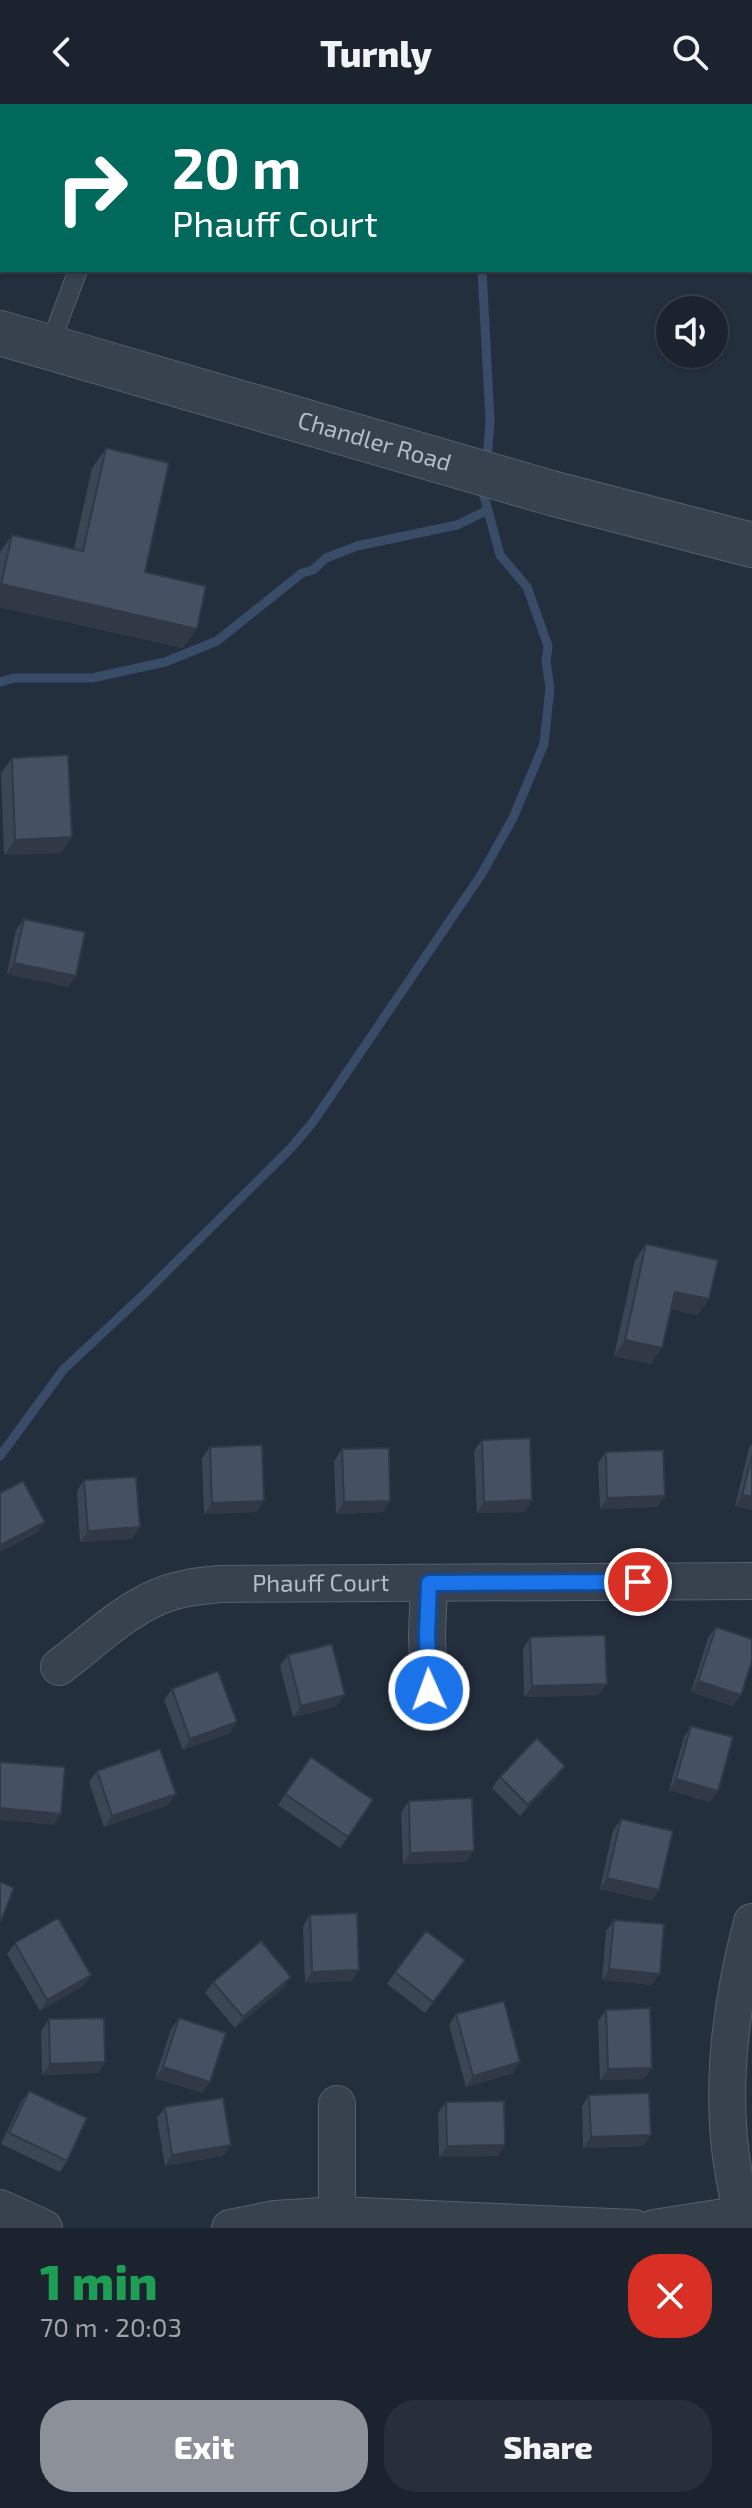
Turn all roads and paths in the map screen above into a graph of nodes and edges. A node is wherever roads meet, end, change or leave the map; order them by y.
1 (77, 272) edge
2 (0, 333) edge
3 (49, 347) junction
4 (752, 545) edge
5 (752, 1581) edge
6 (429, 1583) junction
7 (59, 1667) dead end
8 (429, 1690) dead end
9 (752, 1922) edge
10 (337, 2104) dead end
11 (0, 2208) edge
12 (337, 2215) junction
13 (745, 2221) edge
14 (44, 2228) edge
15 (230, 2228) edge
16 (634, 2228) edge
17 (654, 2228) edge

1 - 3 lane
2 - 3 street, Chandler Road
3 - 4 street, Chandler Road
5 - 6 street, Phauff Court
6 - 7 street, Phauff Court
6 - 8 street
9 - 13 street
10 - 12 street
11 - 14 street
12 - 15 street
12 - 16 street
13 - 17 street

